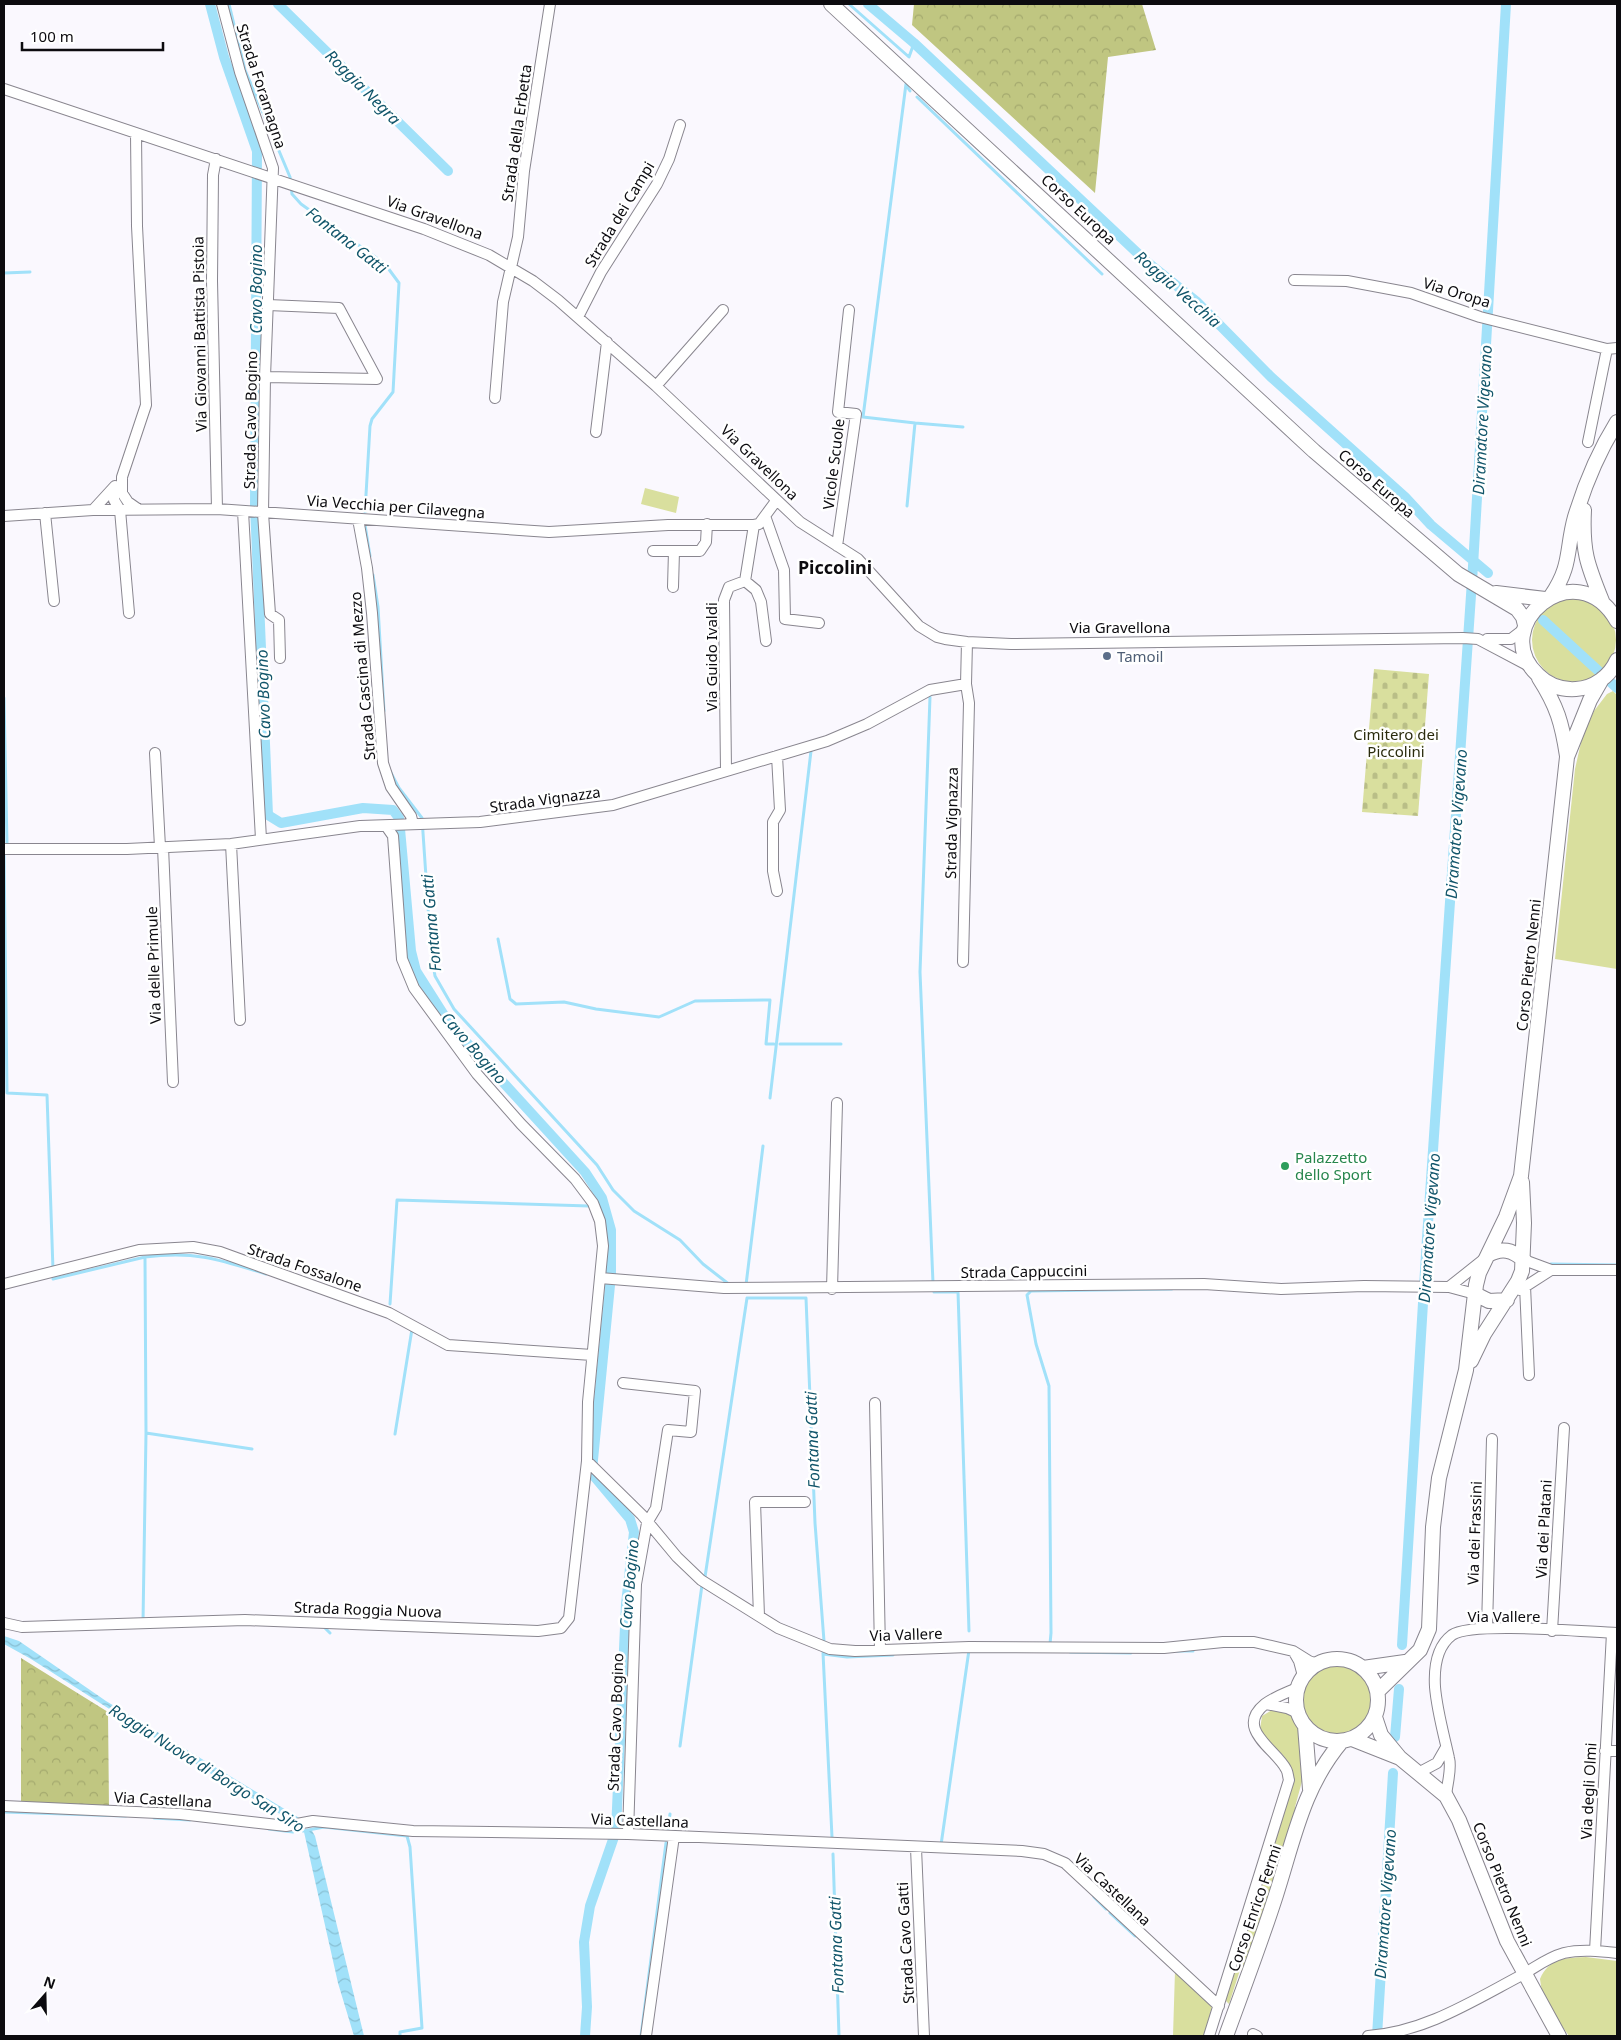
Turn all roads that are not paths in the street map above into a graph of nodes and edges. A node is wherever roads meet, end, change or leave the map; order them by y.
1 (222, 4) edge
2 (550, 4) edge
3 (831, 4) edge
4 (4, 89) edge
5 (680, 125) dead end
6 (136, 134) junction
7 (216, 159) junction
8 (270, 177) junction
9 (510, 266) junction
10 (1294, 280) dead end
11 (268, 305) junction
12 (723, 310) dead end
13 (849, 310) dead end
14 (578, 317) junction
15 (607, 342) junction
16 (1612, 349) edge
17 (265, 378) junction
18 (656, 386) junction
19 (495, 398) dead end
20 (1617, 422) edge
21 (596, 432) dead end
22 (1588, 442) dead end
23 (122, 478) junction
24 (114, 488) junction
25 (1584, 495) junction
26 (776, 502) junction
27 (217, 509) junction
28 (93, 510) junction
29 (120, 510) junction
30 (138, 510) junction
31 (244, 511) junction
32 (263, 512) junction
33 (45, 513) junction
34 (4, 516) edge
35 (765, 516) junction
36 (358, 519) junction
37 (707, 524) junction
38 (754, 525) junction
39 (837, 546) junction
40 (653, 551) dead end
41 (674, 551) junction
42 (745, 581) junction
43 (673, 587) dead end
44 (1488, 592) junction
45 (1548, 598) junction
46 (54, 601) dead end
47 (1602, 601) junction
48 (129, 613) dead end
49 (1616, 615) edge
50 (820, 623) dead end
51 (1525, 627) junction
52 (1478, 639) junction
53 (766, 641) dead end
54 (967, 642) junction
55 (280, 658) dead end
56 (1611, 670) edge
57 (1534, 671) junction
58 (966, 684) junction
59 (155, 753) dead end
60 (778, 756) junction
61 (1567, 757) junction
62 (726, 771) junction
63 (407, 824) junction
64 (260, 840) junction
65 (231, 844) junction
66 (162, 847) junction
67 (4, 849) edge
68 (777, 891) dead end
69 (963, 962) dead end
70 (240, 1020) dead end
71 (173, 1082) dead end
72 (837, 1103) dead end
73 (1521, 1176) junction
74 (1488, 1255) junction
75 (1524, 1260) junction
76 (1550, 1270) junction
77 (1617, 1270) edge
78 (600, 1278) junction
79 (4, 1284) edge
80 (1525, 1286) junction
81 (1449, 1288) junction
82 (832, 1289) junction
83 (1475, 1294) junction
84 (1507, 1300) junction
85 (592, 1355) junction
86 (1466, 1370) junction
87 (1529, 1375) dead end
88 (623, 1383) dead end
89 (875, 1403) dead end
90 (1564, 1428) dead end
91 (1492, 1439) dead end
92 (588, 1462) junction
93 (805, 1502) dead end
94 (647, 1523) junction
95 (759, 1616) junction
96 (4, 1623) edge
97 (1487, 1628) junction
98 (1552, 1631) junction
99 (1615, 1633) edge
100 (880, 1650) junction
101 (1293, 1651) junction
102 (1405, 1662) junction
103 (1317, 1664) junction
104 (1363, 1668) junction
105 (1300, 1682) junction
106 (1378, 1691) junction
107 (1266, 1704) junction
108 (1612, 1707) edge
109 (1298, 1713) junction
110 (1375, 1717) junction
111 (1305, 1726) junction
112 (1347, 1740) junction
113 (1445, 1748) junction
114 (1605, 1751) junction
115 (1617, 1751) edge
116 (1400, 1758) junction
117 (1420, 1772) junction
118 (1310, 1789) junction
119 (1446, 1796) junction
120 (4, 1806) edge
121 (626, 1834) junction
122 (674, 1836) junction
123 (916, 1848) junction
124 (1594, 1951) junction
125 (1617, 1953) edge
126 (1523, 1974) junction
127 (1219, 2006) junction
128 (1383, 2035) edge
129 (646, 2036) edge
130 (924, 2036) edge
131 (1209, 2036) edge
132 (1226, 2036) edge
133 (1369, 2036) edge
134 (1559, 2036) edge

1 - 8 street, Strada Foramagna
2 - 9 street, Strada della Erbetta
3 - 44 main road, Corso Europa
4 - 6 street, Via Gravellona
5 - 14 street, Strada dei Campi
6 - 7 street, Via Gravellona
6 - 23 street
7 - 8 street, Via Gravellona
7 - 27 street, Via Giovanni Battista Pistoia
8 - 9 street, Via Gravellona
8 - 11 street, Strada Cavo Bogino
9 - 14 street, Via Gravellona
9 - 19 street, Strada della Erbetta
10 - 16 street, Via Oropa
11 - 17 street, Strada Cavo Bogino
11 - 17 street
12 - 18 street
13 - 39 street, Vicole Scuole
14 - 15 street, Via Gravellona
15 - 18 street, Via Gravellona
15 - 21 street
16 - 22 street, Via Oropa
17 - 32 street, Strada Cavo Bogino
18 - 26 street, Via Gravellona
20 - 25 main road
23 - 24 street
23 - 30 street
24 - 28 street
24 - 29 street
25 - 45 main road
25 - 47 main road
26 - 35 street
26 - 39 street, Via Gravellona
27 - 30 street, Via Vecchia per Cilavegna
27 - 31 street, Via Vecchia per Cilavegna
28 - 29 street, Via Vecchia per Cilavegna
28 - 33 street, Via Vecchia per Cilavegna
29 - 30 street, Via Vecchia per Cilavegna
29 - 48 street
31 - 32 street, Via Vecchia per Cilavegna
31 - 64 street, Strada Cavo Bogino
32 - 36 street, Via Vecchia per Cilavegna
32 - 55 street, Strada Cavo Bogino
33 - 34 street, Via Vecchia per Cilavegna
33 - 46 street
35 - 38 street
35 - 50 street
36 - 37 street, Via Vecchia per Cilavegna
36 - 63 street, Strada Cascina di Mezzo
37 - 38 street, Via Vecchia per Cilavegna
37 - 41 street
38 - 42 street
39 - 54 street, Via Gravellona
40 - 41 street
41 - 43 street
42 - 53 street
42 - 62 street, Via Guido Ivaldi
44 - 45 main road
44 - 51 main road, Corso Europa
45 - 47 main road
45 - 51 main road
47 - 49 main road
51 - 52 street
51 - 57 main road, Corso Pietro Nenni
52 - 54 street, Via Gravellona
52 - 57 street, Via Gravellona
54 - 58 street, Strada Vignazza
56 - 57 main road
56 - 61 main road, Corso Pietro Nenni
57 - 61 main road, Corso Pietro Nenni
58 - 60 street, Strada Vignazza
58 - 69 street, Strada Vignazza
59 - 66 street, Via delle Primule
60 - 62 street, Strada Vignazza
60 - 68 street
61 - 73 main road, Corso Pietro Nenni
62 - 63 street, Strada Vignazza
63 - 64 street, Strada Vignazza
63 - 78 street, Strada Cascina di Mezzo
64 - 65 street, Strada Vignazza
65 - 66 street, Strada Vignazza
65 - 70 street
66 - 67 street, Strada Vignazza
66 - 71 street, Via delle Primule
72 - 82 street
73 - 74 main road, Corso Pietro Nenni
73 - 75 main road, Corso Pietro Nenni
74 - 75 main road
74 - 81 street
74 - 83 main road, Corso Pietro Nenni
75 - 76 street
75 - 84 main road, Corso Pietro Nenni
76 - 77 street
76 - 80 street
78 - 82 street, Strada Cappuccini
78 - 85 street, Strada Cascina di Mezzo
79 - 85 street, Strada Fossalone
80 - 84 street
80 - 87 street
81 - 82 street, Strada Cappuccini
81 - 83 street, Strada Cappuccini
83 - 84 main road
83 - 86 main road, Corso Pietro Nenni
84 - 86 main road, Corso Pietro Nenni
85 - 92 street, Strada Cascina di Mezzo
86 - 102 main road, Corso Pietro Nenni
88 - 94 street, Strada Cavo Bogino
89 - 100 street
90 - 98 street, Via dei Platani
91 - 97 street, Via dei Frassini
92 - 94 street, Via Vallere
92 - 96 street, Strada Roggia Nuova
93 - 95 street
94 - 95 street, Via Vallere
94 - 121 street, Strada Cavo Bogino
95 - 100 street, Via Vallere
97 - 98 street, Via Vallere
97 - 113 street, Via Vallere
98 - 99 street, Via Vallere
99 - 108 street, Via degli Olmi
100 - 101 street, Via Vallere
101 - 103 street, Via Vallere
101 - 105 street
102 - 104 main road
102 - 106 main road, Corso Pietro Nenni
103 - 104 main road
103 - 105 main road
104 - 106 main road
105 - 107 street
105 - 109 main road
106 - 110 main road
107 - 109 street
107 - 127 street
108 - 114 street, Via degli Olmi
109 - 111 main road
110 - 112 main road
110 - 116 main road, Corso Pietro Nenni
111 - 112 main road
111 - 118 main road, Corso Enrico Fermi
112 - 116 main road, Corso Pietro Nenni
112 - 118 main road, Corso Enrico Fermi
113 - 117 street
113 - 119 street, Via Vallere
114 - 115 street
114 - 124 street, Via degli Olmi
116 - 117 main road, Corso Pietro Nenni
117 - 119 main road, Corso Pietro Nenni
118 - 132 main road, Corso Enrico Fermi
119 - 126 main road, Corso Pietro Nenni
120 - 121 street, Via Castellana
121 - 122 street, Via Castellana
122 - 123 street, Via Castellana
122 - 129 street
123 - 127 street, Via Castellana
123 - 130 street, Strada Cavo Gatti
124 - 125 street
124 - 126 street
126 - 128 street
126 - 134 main road, Corso Pietro Nenni
127 - 131 street
128 - 133 street

